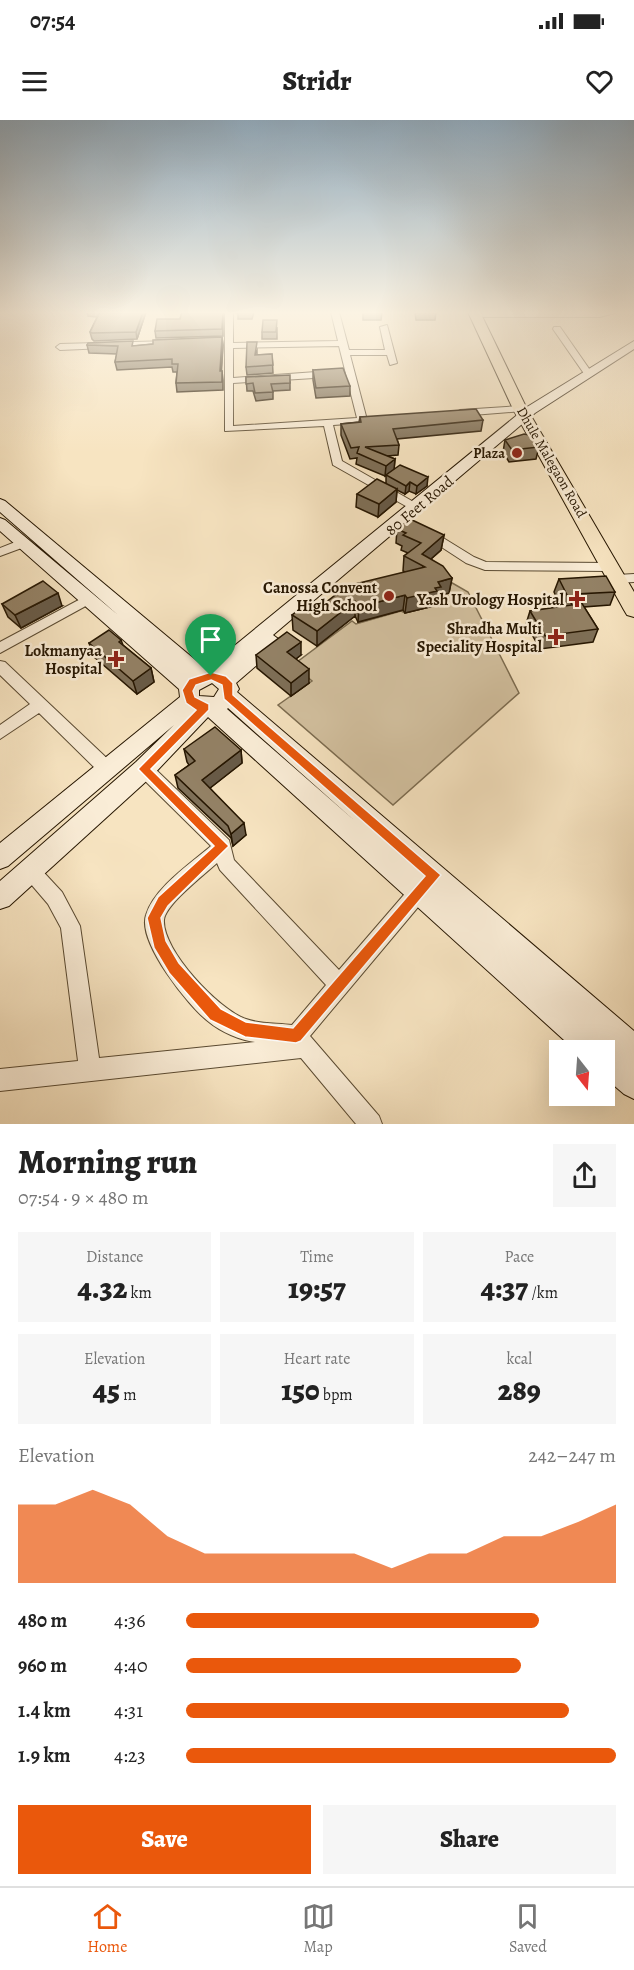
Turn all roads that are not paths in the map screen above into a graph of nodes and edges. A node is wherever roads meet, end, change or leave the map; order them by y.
1 (229, 359) edge
2 (347, 359) edge
3 (392, 359) edge
4 (501, 359) edge
5 (578, 359) edge
6 (610, 359) edge
7 (623, 359) edge
8 (393, 363) dead end
9 (350, 373) junction
10 (588, 373) junction
11 (228, 381) junction
12 (453, 414) edge
13 (528, 416) junction
14 (373, 419) edge
15 (362, 420) junction
16 (328, 423) junction
17 (0, 504) edge
18 (415, 507) junction
19 (0, 523) edge
20 (420, 528) edge
21 (23, 543) junction
22 (0, 552) edge
23 (625, 577) edge
24 (88, 599) junction
25 (634, 610) edge
26 (0, 648) edge
27 (0, 666) edge
28 (208, 691) junction
29 (39, 705) junction
30 (0, 733) edge
31 (107, 769) junction
32 (144, 769) junction
33 (223, 846) junction
34 (0, 858) edge
35 (30, 870) junction
36 (427, 883) junction
37 (0, 897) edge
38 (340, 985) junction
39 (586, 1040) edge
40 (301, 1041) junction
41 (634, 1050) edge
42 (615, 1068) edge
43 (90, 1070) junction
44 (0, 1080) edge
45 (634, 1084) edge
46 (371, 1124) edge

1 - 11 street
2 - 9 street
3 - 8 street
4 - 13 main road, Dhule Malegaon Road
5 - 10 street
6 - 10 main road, 80 Feet Road
7 - 13 main road, 80 Feet Road
9 - 11 street
9 - 15 street
10 - 13 main road, 80 Feet Road
11 - 16 street
12 - 13 street
13 - 18 main road, 80 Feet Road
13 - 23 main road, Dhule Malegaon Road
13 - 28 main road, 80 Feet Road
14 - 15 street
15 - 16 street
16 - 18 street
17 - 28 main road
18 - 28 main road, 80 Feet Road
19 - 21 main road
20 - 23 street
21 - 22 street
21 - 24 main road
23 - 25 main road, Dhule Malegaon Road
24 - 26 street
24 - 28 main road
27 - 29 street
28 - 31 main road, 80 Feet Road
28 - 32 main road, 80 Feet Road
28 - 36 main road
29 - 30 street
29 - 31 street
31 - 34 main road, 80 Feet Road
32 - 33 street
32 - 35 main road, 80 Feet Road
33 - 38 street
33 - 40 street
35 - 37 main road, 80 Feet Road
35 - 43 street
36 - 38 street
36 - 39 main road
36 - 41 main road
38 - 40 street
40 - 43 street
40 - 46 street
42 - 45 main road
43 - 44 street

